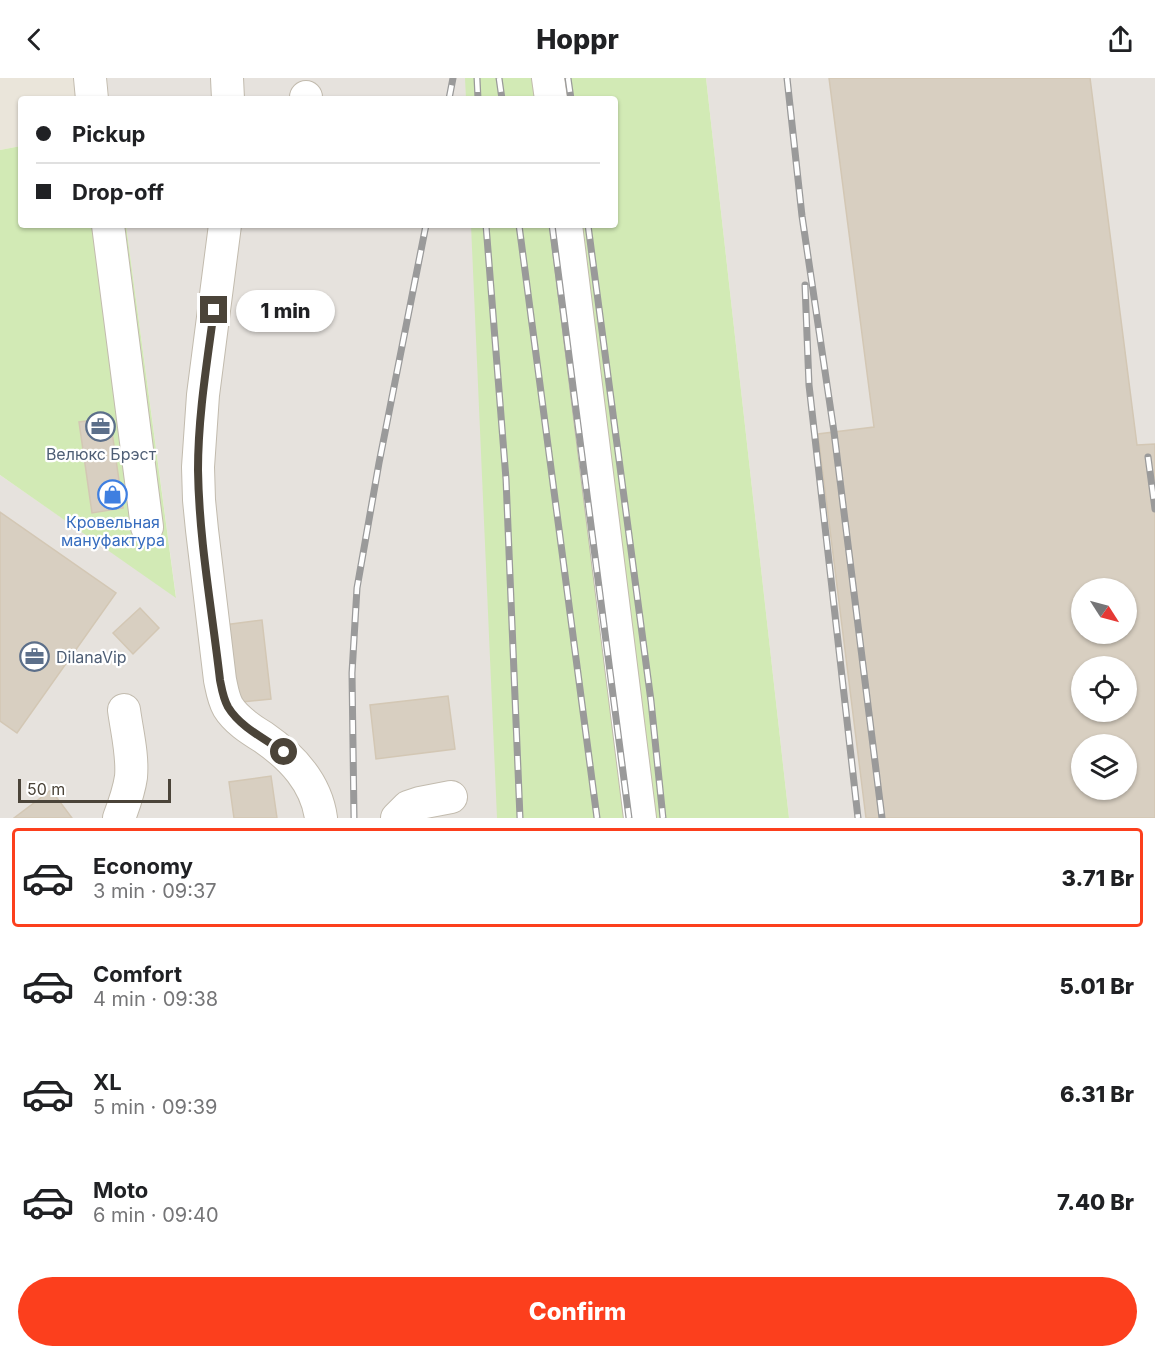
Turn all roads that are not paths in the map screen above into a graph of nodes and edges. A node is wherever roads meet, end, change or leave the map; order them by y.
1 (90, 78) edge
2 (227, 78) edge
3 (548, 78) edge
4 (92, 96) edge
5 (228, 96) edge
6 (551, 96) edge
7 (108, 228) edge
8 (225, 228) edge
9 (566, 228) edge
10 (147, 527) dead end
11 (124, 710) dead end
12 (451, 797) dead end
13 (119, 818) edge
14 (321, 818) edge
15 (397, 818) edge
16 (640, 818) edge

1 - 4 lane
2 - 5 lane
3 - 6 lane
7 - 10 lane
8 - 14 lane
9 - 16 lane
11 - 13 lane
12 - 15 lane

